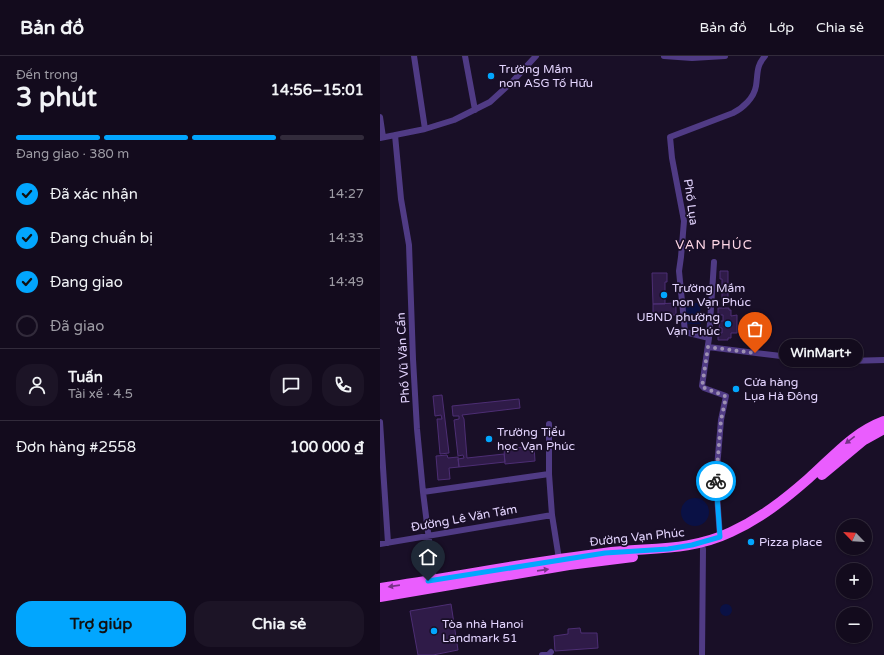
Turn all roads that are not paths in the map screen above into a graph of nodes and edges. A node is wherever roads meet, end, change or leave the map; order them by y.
1 (414, 56) edge
2 (465, 56) edge
3 (536, 56) edge
4 (664, 56) edge
5 (725, 56) edge
6 (765, 56) edge
7 (475, 110) junction
8 (380, 117) edge
9 (425, 129) junction
10 (395, 135) junction
11 (382, 138) edge
12 (714, 262) dead end
13 (709, 338) junction
14 (708, 347) junction
15 (884, 360) edge
16 (884, 421) edge
17 (380, 422) edge
18 (549, 424) dead end
19 (884, 429) edge
20 (549, 474) junction
21 (809, 482) junction
22 (423, 492) junction
23 (552, 515) junction
24 (429, 535) junction
25 (720, 537) junction
26 (388, 543) junction
27 (380, 544) edge
28 (703, 549) junction
29 (652, 553) junction
30 (559, 559) junction
31 (494, 574) junction
32 (434, 580) junction
33 (380, 588) edge
34 (380, 597) edge
35 (552, 652) dead end
36 (542, 655) edge
37 (702, 655) edge

1 - 9 street
2 - 7 street
3 - 7 street
4 - 5 street
6 - 13 street, Phố Lụa
7 - 9 street
8 - 11 street
9 - 10 street
10 - 11 street
10 - 22 street, Phố Vũ Văn Cẩn
12 - 13 street
13 - 14 street
14 - 15 street
14 - 25 street
16 -> 21 main road, Đường Vạn Phúc
17 - 26 street
18 - 20 street
19 - 21 main road, Đường Vạn Phúc
20 - 22 street
20 - 23 street
21 - 25 main road, Đường Vạn Phúc
21 - 28 main road, Đường Vạn Phúc
22 - 24 street, Phố Vũ Văn Cẩn
23 - 24 street, Đường Lê Văn Tám
23 - 30 street
24 - 26 street, Đường Lê Văn Tám
24 - 32 street, Phố Vũ Văn Cẩn
25 - 29 main road, Đường Vạn Phúc
26 - 27 street, Đường Lê Văn Tám
28 - 29 main road, Đường Vạn Phúc
28 - 37 street
29 - 30 main road, Đường Vạn Phúc
31 -> 29 main road, Đường Vạn Phúc
30 - 31 main road, Đường Vạn Phúc
31 - 32 main road, Đường Vạn Phúc
31 - 34 main road, Đường Vạn Phúc
32 -> 33 main road, Đường Vạn Phúc
35 - 36 street

